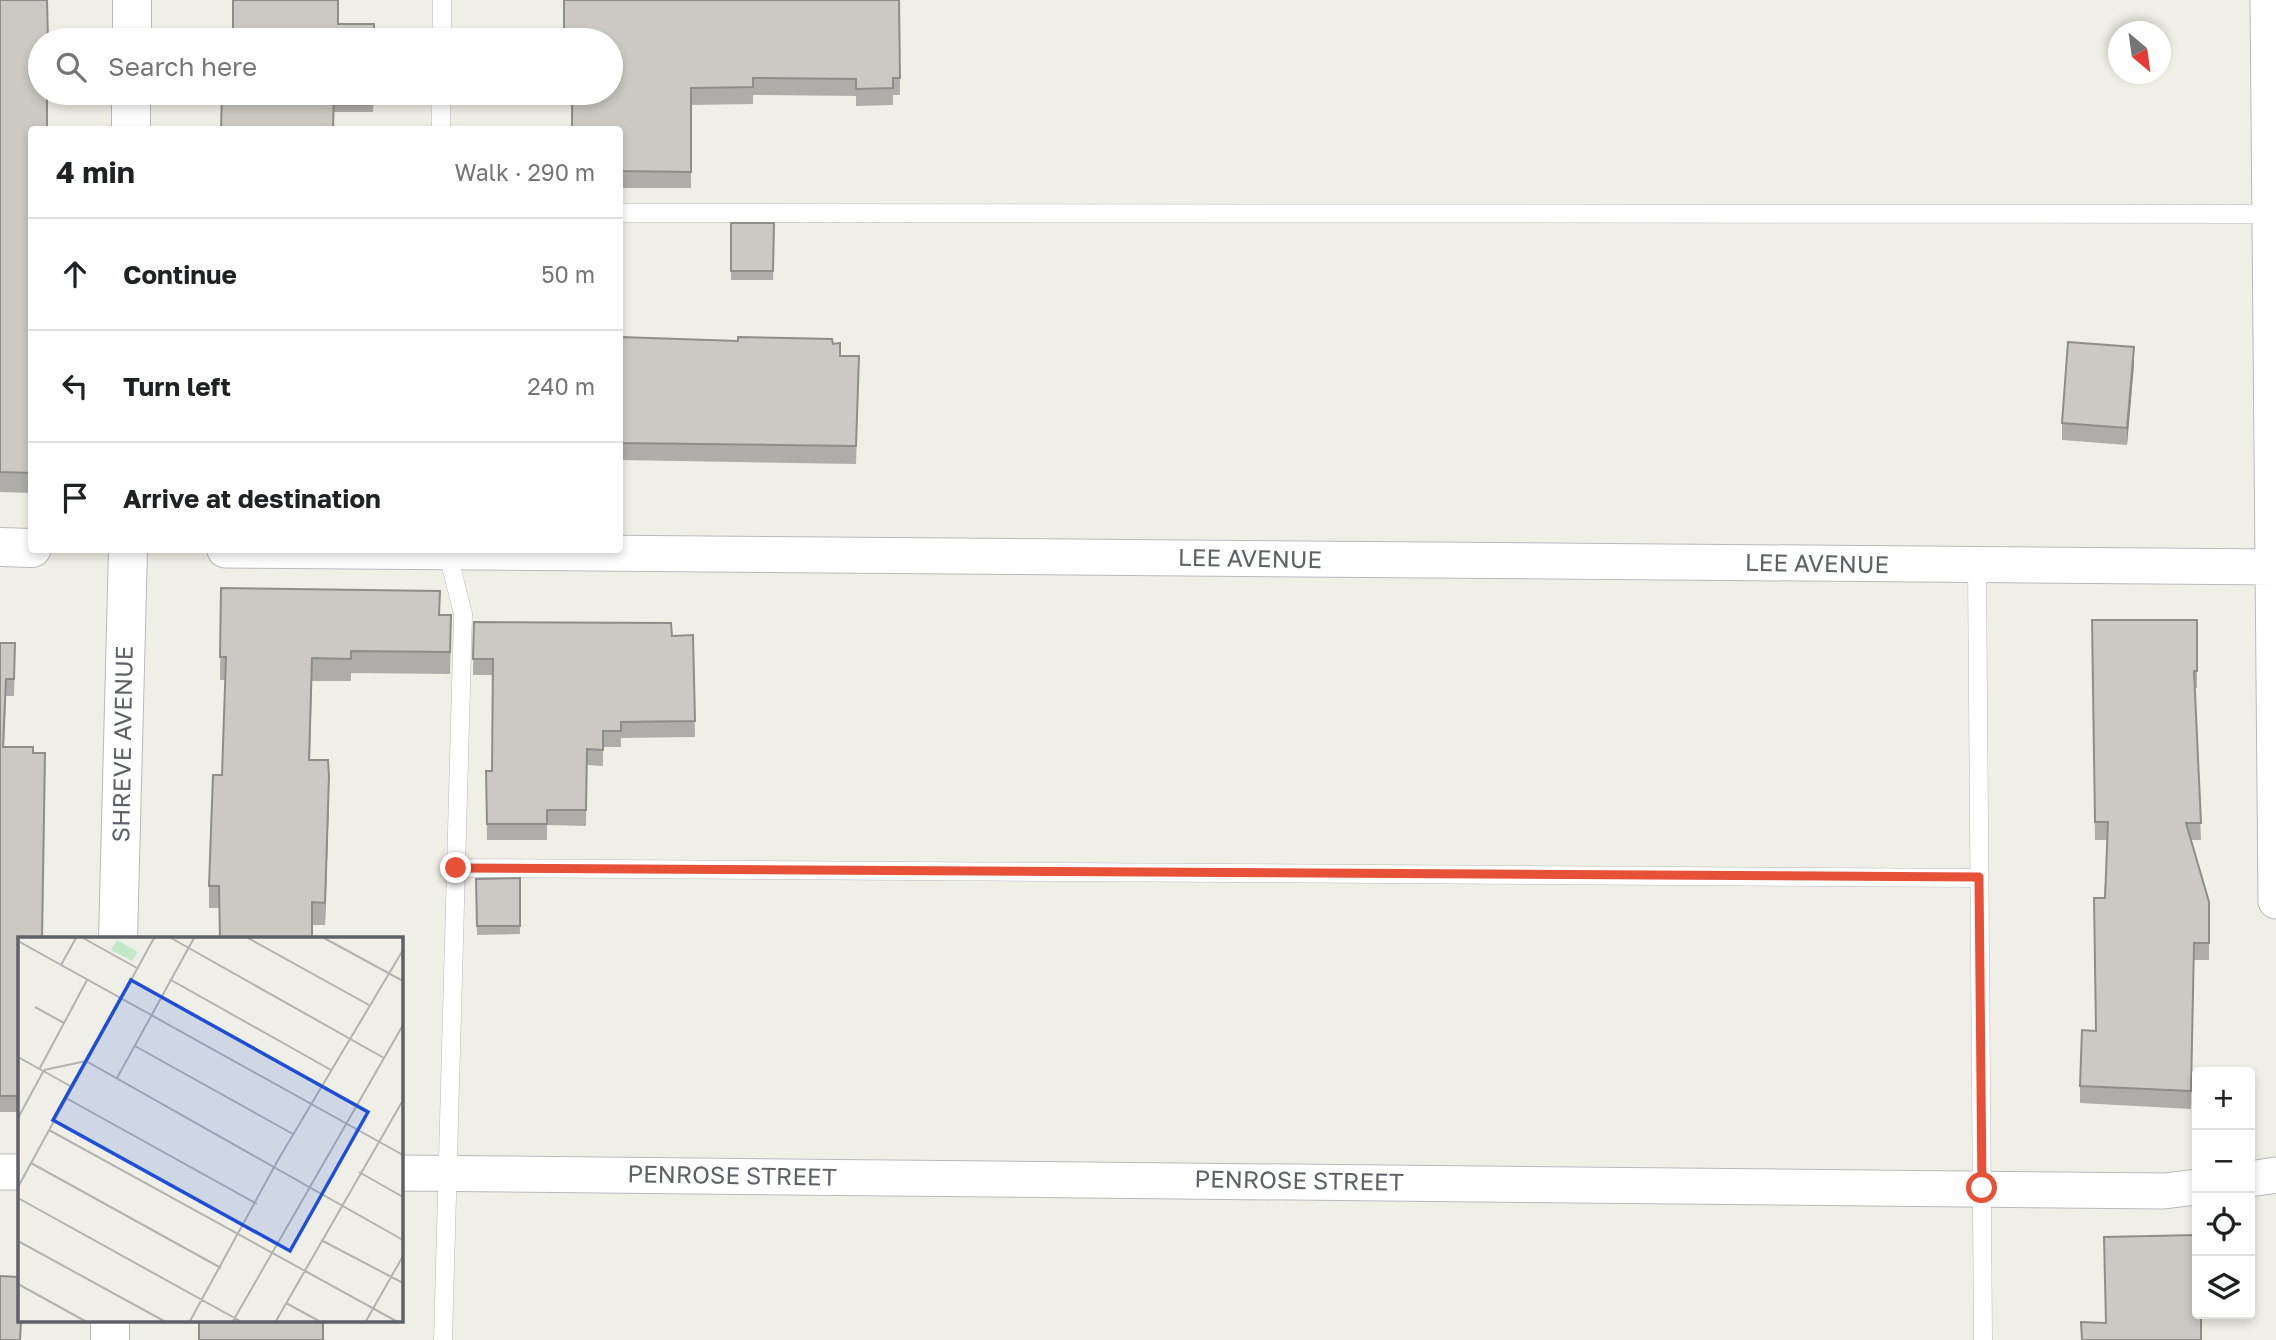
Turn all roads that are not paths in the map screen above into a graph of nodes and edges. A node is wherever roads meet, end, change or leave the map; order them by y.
1 (132, 0) edge
2 (442, 0) edge
3 (2268, 0) edge
4 (132, 28) edge
5 (442, 28) edge
6 (131, 105) edge
7 (441, 105) edge
8 (131, 126) edge
9 (441, 126) edge
10 (623, 213) edge
11 (2269, 214) junction
12 (2273, 320) edge
13 (0, 547) edge
14 (28, 548) edge
15 (623, 552) edge
16 (128, 553) edge
17 (448, 553) edge
18 (1977, 565) junction
19 (2274, 567) edge
20 (456, 868) junction
21 (1979, 877) junction
22 (2276, 901) edge
23 (118, 937) edge
24 (0, 1172) edge
25 (18, 1172) edge
26 (402, 1173) edge
27 (448, 1173) junction
28 (2276, 1175) edge
29 (2255, 1178) edge
30 (1982, 1188) junction
31 (2192, 1188) edge
32 (110, 1322) edge
33 (110, 1340) edge
34 (443, 1340) edge
35 (1983, 1340) edge

1 - 4 street
2 - 5 lane
3 - 11 street
6 - 8 street
7 - 9 lane
10 - 11 lane
11 - 12 street
12 - 19 street
13 - 14 street
15 - 18 street, LEE AVENUE
16 - 23 street, SHREVE AVENUE
17 - 20 lane
18 - 19 street, LEE AVENUE
18 - 21 lane
19 - 22 street
20 - 21 lane
20 - 27 lane
21 - 30 lane
24 - 25 street
26 - 27 street, PENROSE STREET
27 - 30 street, PENROSE STREET
27 - 34 lane
28 - 29 street
30 - 31 street, PENROSE STREET
30 - 35 lane
32 - 33 street

